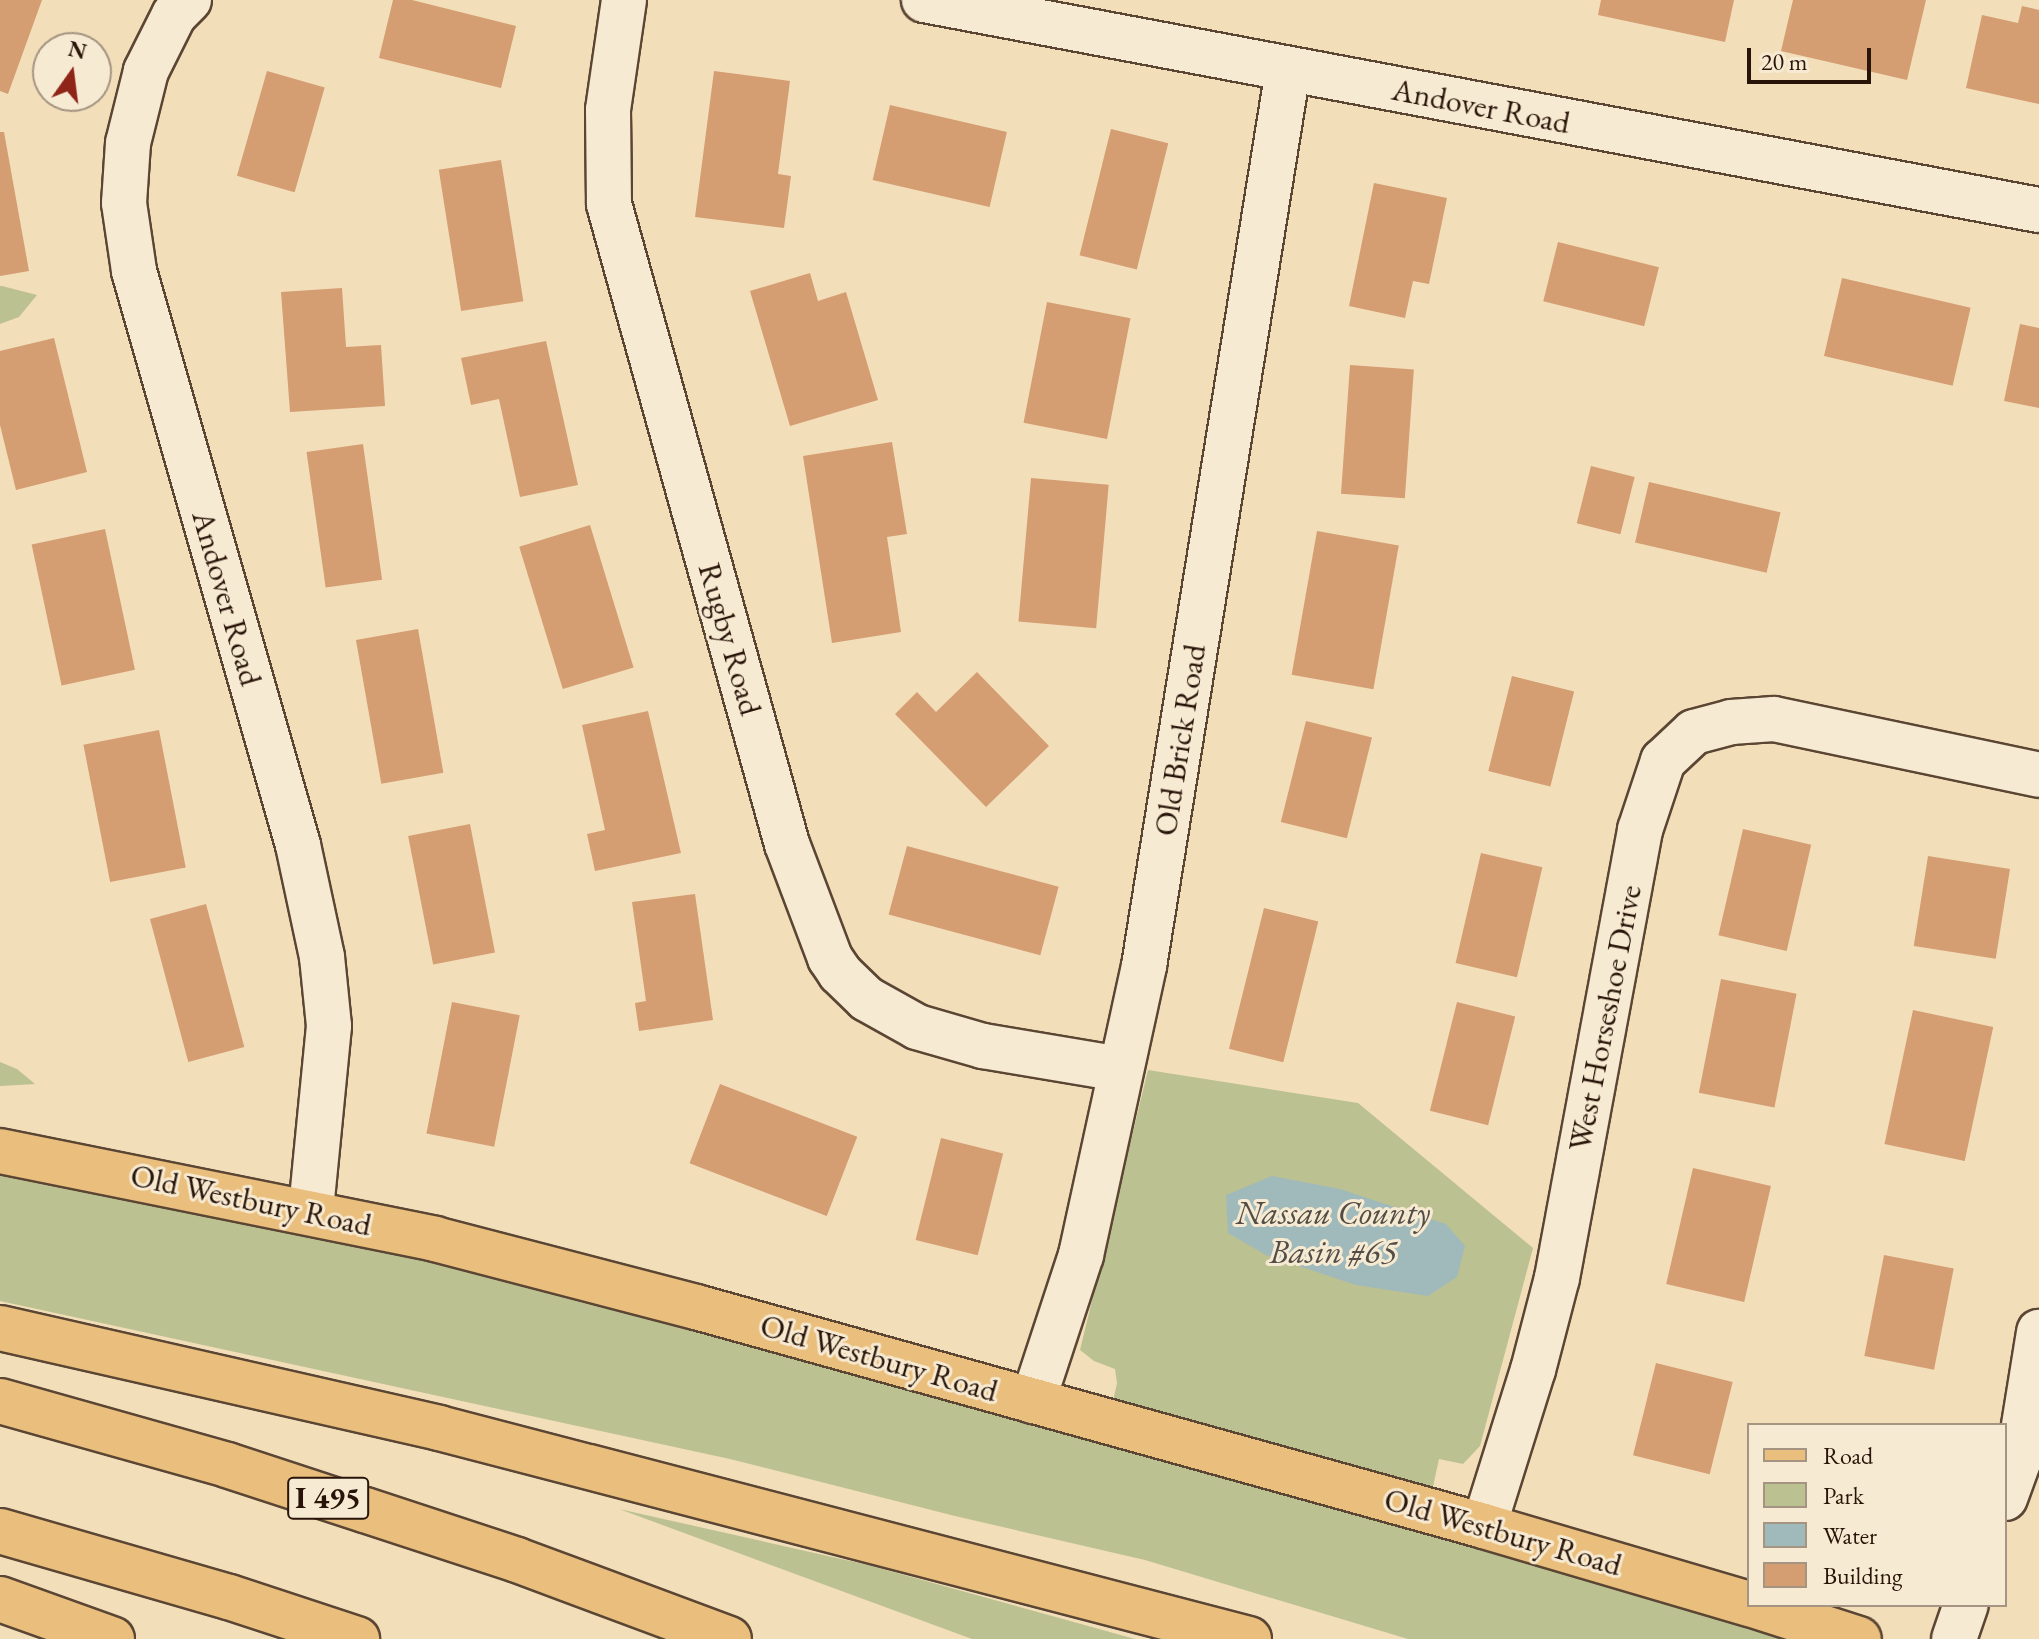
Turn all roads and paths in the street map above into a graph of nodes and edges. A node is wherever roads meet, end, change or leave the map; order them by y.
1 (189, 0) edge
2 (624, 0) edge
3 (924, 0) edge
4 (1288, 70) junction
5 (2039, 210) edge
6 (2039, 775) edge
7 (1120, 1069) junction
8 (0, 1151) edge
9 (311, 1211) junction
10 (0, 1328) edge
11 (2039, 1332) edge
12 (0, 1401) edge
13 (1033, 1401) junction
14 (2007, 1492) edge
15 (1484, 1526) junction
16 (0, 1531) edge
17 (0, 1599) edge
18 (1747, 1603) edge
19 (1760, 1607) edge
20 (1965, 1607) edge
21 (112, 1639) edge
22 (357, 1639) edge
23 (729, 1639) edge
24 (1249, 1639) edge
25 (1859, 1639) edge
26 (1954, 1639) edge

1 - 9 street, Andover Road
2 - 7 street, Rugby Road
3 - 4 street, Andover Road
4 - 5 street, Andover Road
4 - 7 street, Old Brick Road
6 - 15 street, West Horseshoe Drive
7 - 13 street, Old Brick Road
8 - 9 main road, Old Westbury Road
9 - 13 main road, Old Westbury Road
10 - 24 main road
11 - 14 street
12 - 23 main road, I 495
13 - 15 main road, Old Westbury Road
15 - 18 main road, Old Westbury Road
16 - 22 main road
17 - 21 main road
19 - 25 main road, Old Westbury Road
20 - 26 street

